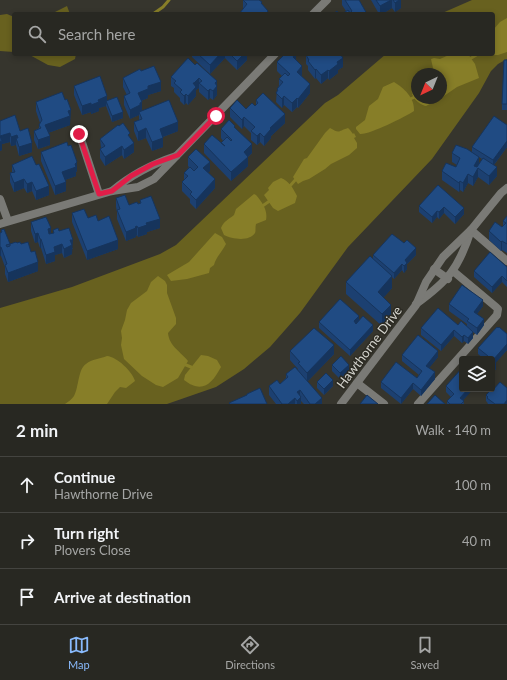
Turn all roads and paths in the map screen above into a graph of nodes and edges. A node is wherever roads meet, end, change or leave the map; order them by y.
1 (327, 0) edge
2 (315, 12) edge
3 (273, 56) edge
4 (79, 134) dead end
5 (178, 155) junction
6 (153, 164) junction
7 (160, 174) junction
8 (131, 176) junction
9 (138, 188) junction
10 (507, 188) edge
11 (112, 191) junction
12 (99, 194) junction
13 (0, 200) edge
14 (4, 223) edge
15 (471, 230) junction
16 (447, 252) junction
17 (459, 261) junction
18 (507, 261) edge
19 (434, 269) junction
20 (453, 271) junction
21 (448, 279) junction
22 (416, 305) junction
23 (357, 383) junction
24 (341, 404) edge
25 (384, 404) edge
26 (418, 404) edge

1 - 2 street
3 - 5 street
4 - 12 street
5 - 6 street
5 - 7 street
6 - 7 street
6 - 8 street
7 - 9 street
8 - 9 street
8 - 11 street
9 - 11 street
10 - 15 street, Hawthorne Drive
11 - 12 street
12 - 14 street
13 - 14 street
15 - 16 street, Hawthorne Drive
15 - 17 street, Hawthorne Drive
15 - 18 street
16 - 17 street
16 - 19 street, Hawthorne Drive
17 - 20 street, Hawthorne Drive
19 - 21 street
19 - 22 street, Hawthorne Drive
20 - 21 street, Hawthorne Drive
20 - 26 street
21 - 22 street, Hawthorne Drive
22 - 23 street, Hawthorne Drive
23 - 24 street, Hawthorne Drive
23 - 25 street

